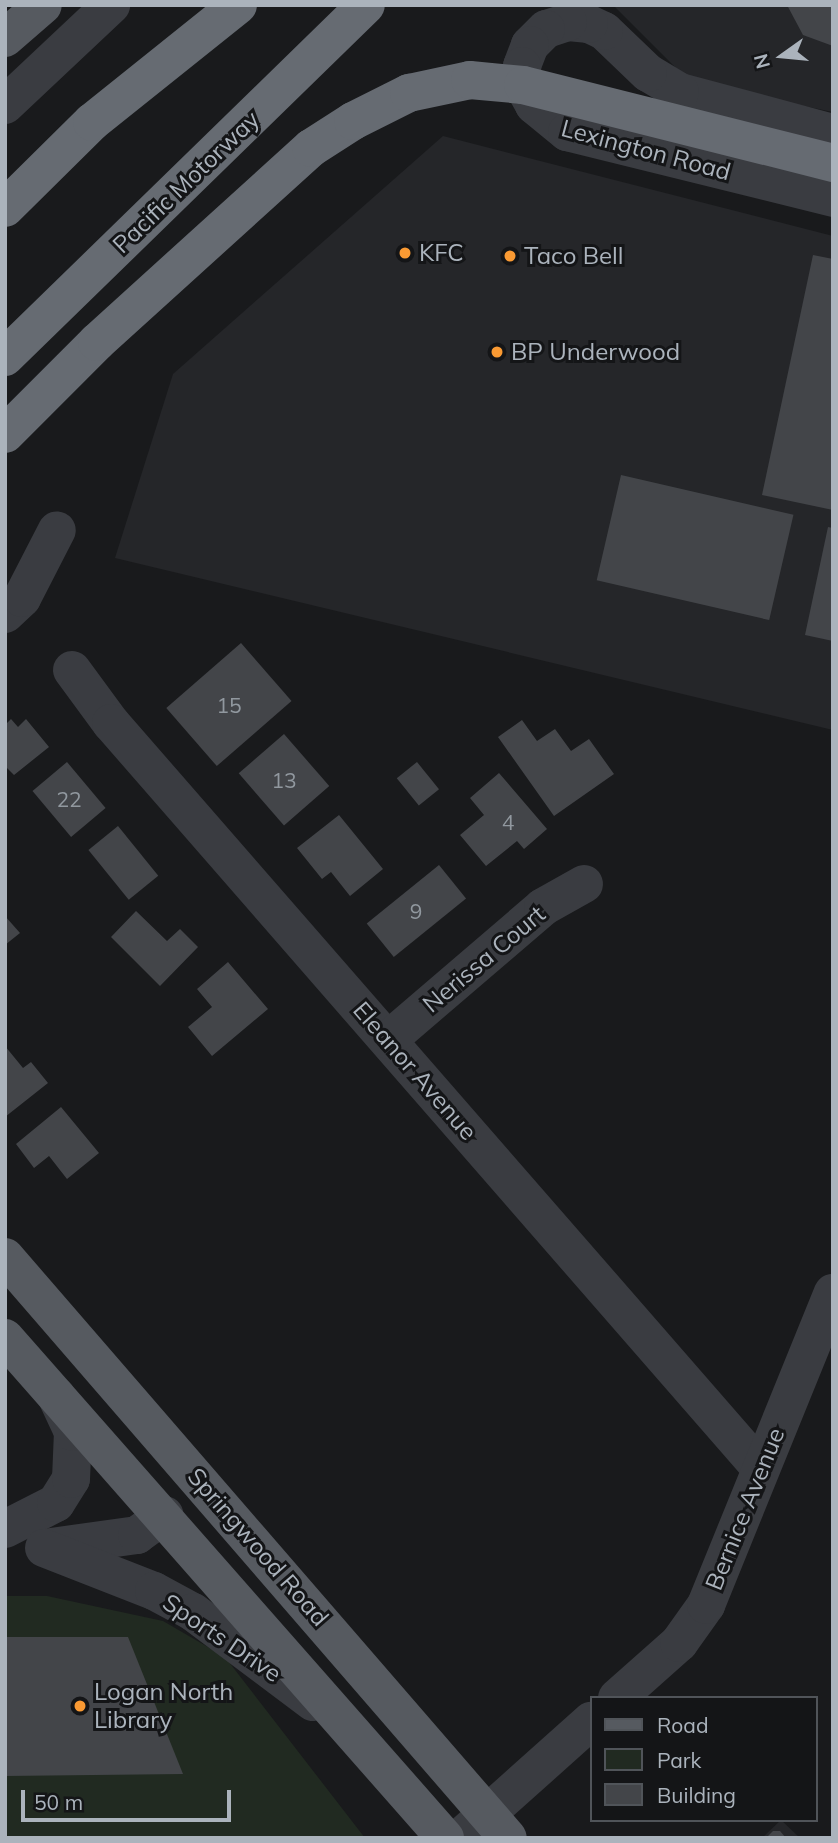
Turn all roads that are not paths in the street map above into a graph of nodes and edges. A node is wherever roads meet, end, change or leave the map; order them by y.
1 (43, 5) edge
2 (111, 5) edge
3 (239, 5) edge
4 (366, 5) edge
5 (5, 38) edge
6 (523, 85) junction
7 (5, 105) edge
8 (833, 133) edge
9 (833, 163) edge
10 (833, 198) edge
11 (5, 208) edge
12 (5, 358) edge
13 (5, 434) edge
14 (57, 530) dead end
15 (5, 614) edge
16 (72, 670) dead end
17 (584, 884) dead end
18 (388, 1040) junction
19 (5, 1257) edge
20 (833, 1293) edge
21 (5, 1338) edge
22 (53, 1392) junction
23 (761, 1469) junction
24 (202, 1483) junction
25 (165, 1515) junction
26 (5, 1530) edge
27 (44, 1548) junction
28 (5, 1550) edge
29 (380, 1687) junction
30 (619, 1696) edge
31 (590, 1722) edge
32 (350, 1732) junction
33 (390, 1775) junction
34 (485, 1830) edge
35 (445, 1838) edge

1 - 5 main road
2 - 7 street
3 - 11 highway
4 - 12 highway, Pacific Motorway
6 - 8 street
6 - 9 highway
6 - 10 street, Lexington Road
6 - 13 highway
14 - 15 street
16 - 18 street, Eleanor Avenue
17 - 18 street, Nerissa Court
18 - 23 street, Eleanor Avenue
19 - 24 main road, Springwood Road
20 - 23 street, Bernice Avenue
21 - 22 main road, Springwood Road
22 - 25 main road, Springwood Road
22 - 26 street
23 - 30 street, Bernice Avenue
24 - 25 main road, Sports Drive
24 - 29 main road, Springwood Road
25 - 26 street
25 - 27 street, Sports Drive
25 - 32 main road, Springwood Road
27 - 28 street, Sports Drive
27 - 32 street, Sports Drive
29 - 33 main road
29 - 34 main road, Springwood Road
31 - 34 street
32 - 33 main road, Springwood Road
33 - 35 main road, Springwood Road

